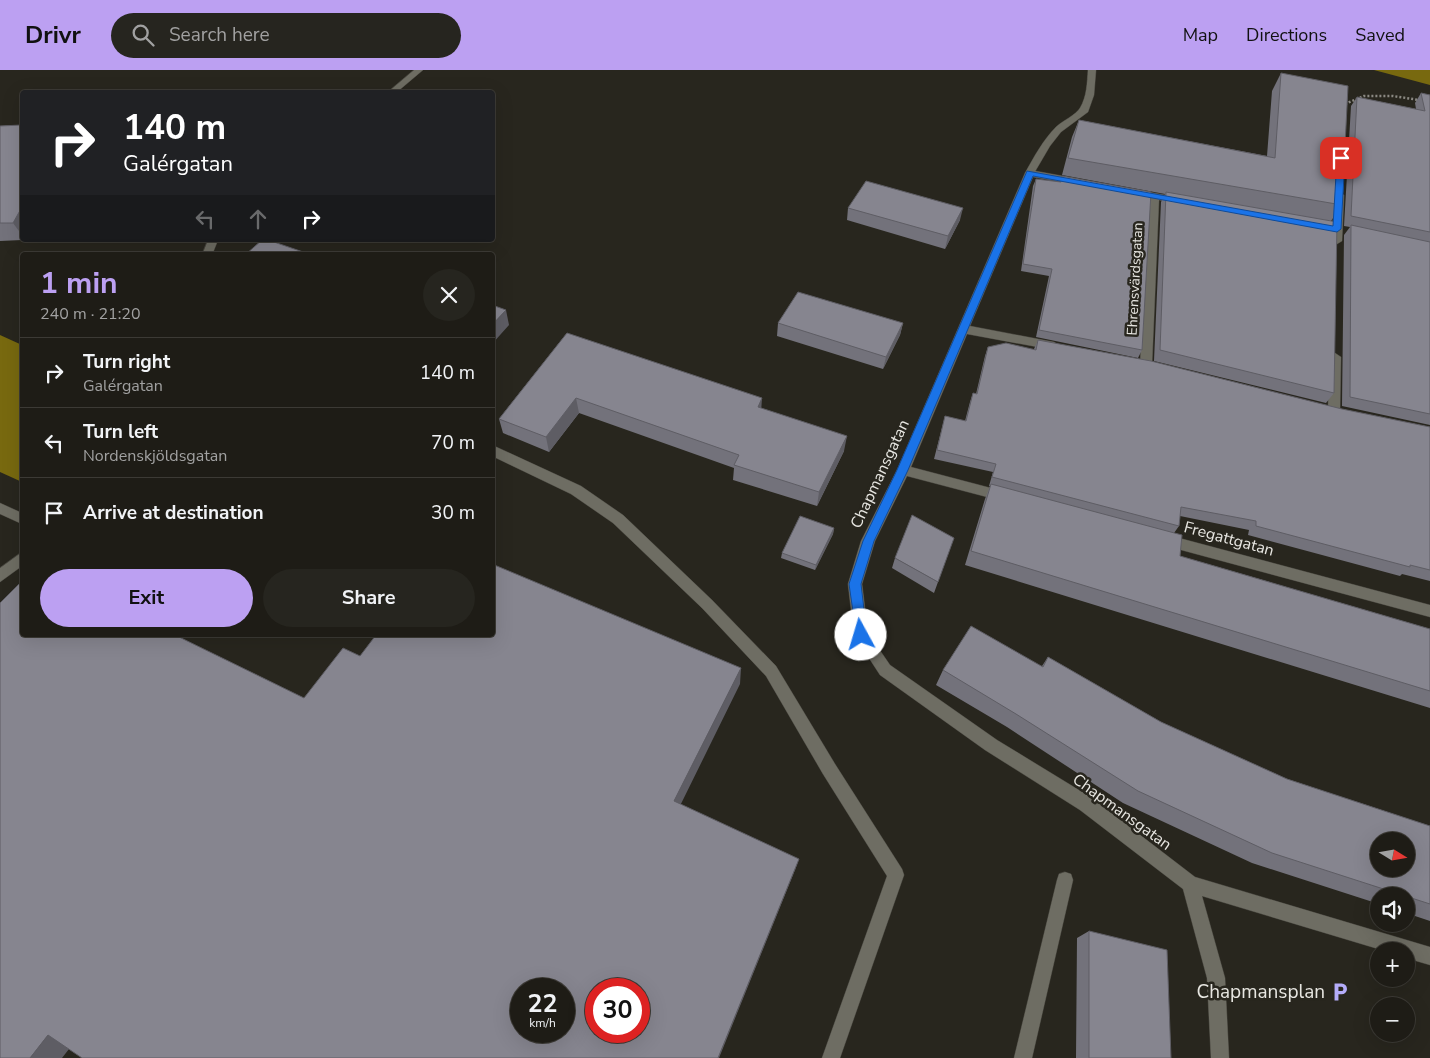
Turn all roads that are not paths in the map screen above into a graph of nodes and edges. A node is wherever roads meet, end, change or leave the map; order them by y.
1 (419, 70) edge
2 (1092, 70) edge
3 (394, 90) edge
4 (1030, 173) junction
5 (1340, 181) edge
6 (1087, 183) edge
7 (1125, 190) edge
8 (1154, 196) junction
9 (1192, 203) edge
10 (1337, 248) edge
11 (964, 328) junction
12 (1335, 344) edge
13 (1069, 350) edge
14 (1146, 365) edge
15 (1334, 411) edge
16 (495, 451) edge
17 (903, 470) junction
18 (1018, 500) edge
19 (0, 508) edge
20 (20, 518) edge
21 (1152, 536) edge
22 (20, 560) edge
23 (0, 576) edge
24 (1430, 611) edge
25 (1065, 880) dead end
26 (1190, 884) junction
27 (1430, 956) edge
28 (831, 1058) edge
29 (1023, 1058) edge
30 (1220, 1058) edge

1 - 3 street
2 - 4 street, Chapmansgatan
4 - 6 street
4 - 11 street, Chapmansgatan
5 - 10 street
7 - 8 street
8 - 9 street
8 - 14 street, Ehrensvärdsgatan
11 - 13 street
11 - 17 street, Chapmansgatan
12 - 15 street
16 - 28 street
17 - 18 street
17 - 26 street, Chapmansgatan
19 - 20 lane
21 - 24 street, Fregattgatan
22 - 23 street
25 - 29 street
26 - 27 street
26 - 30 street

